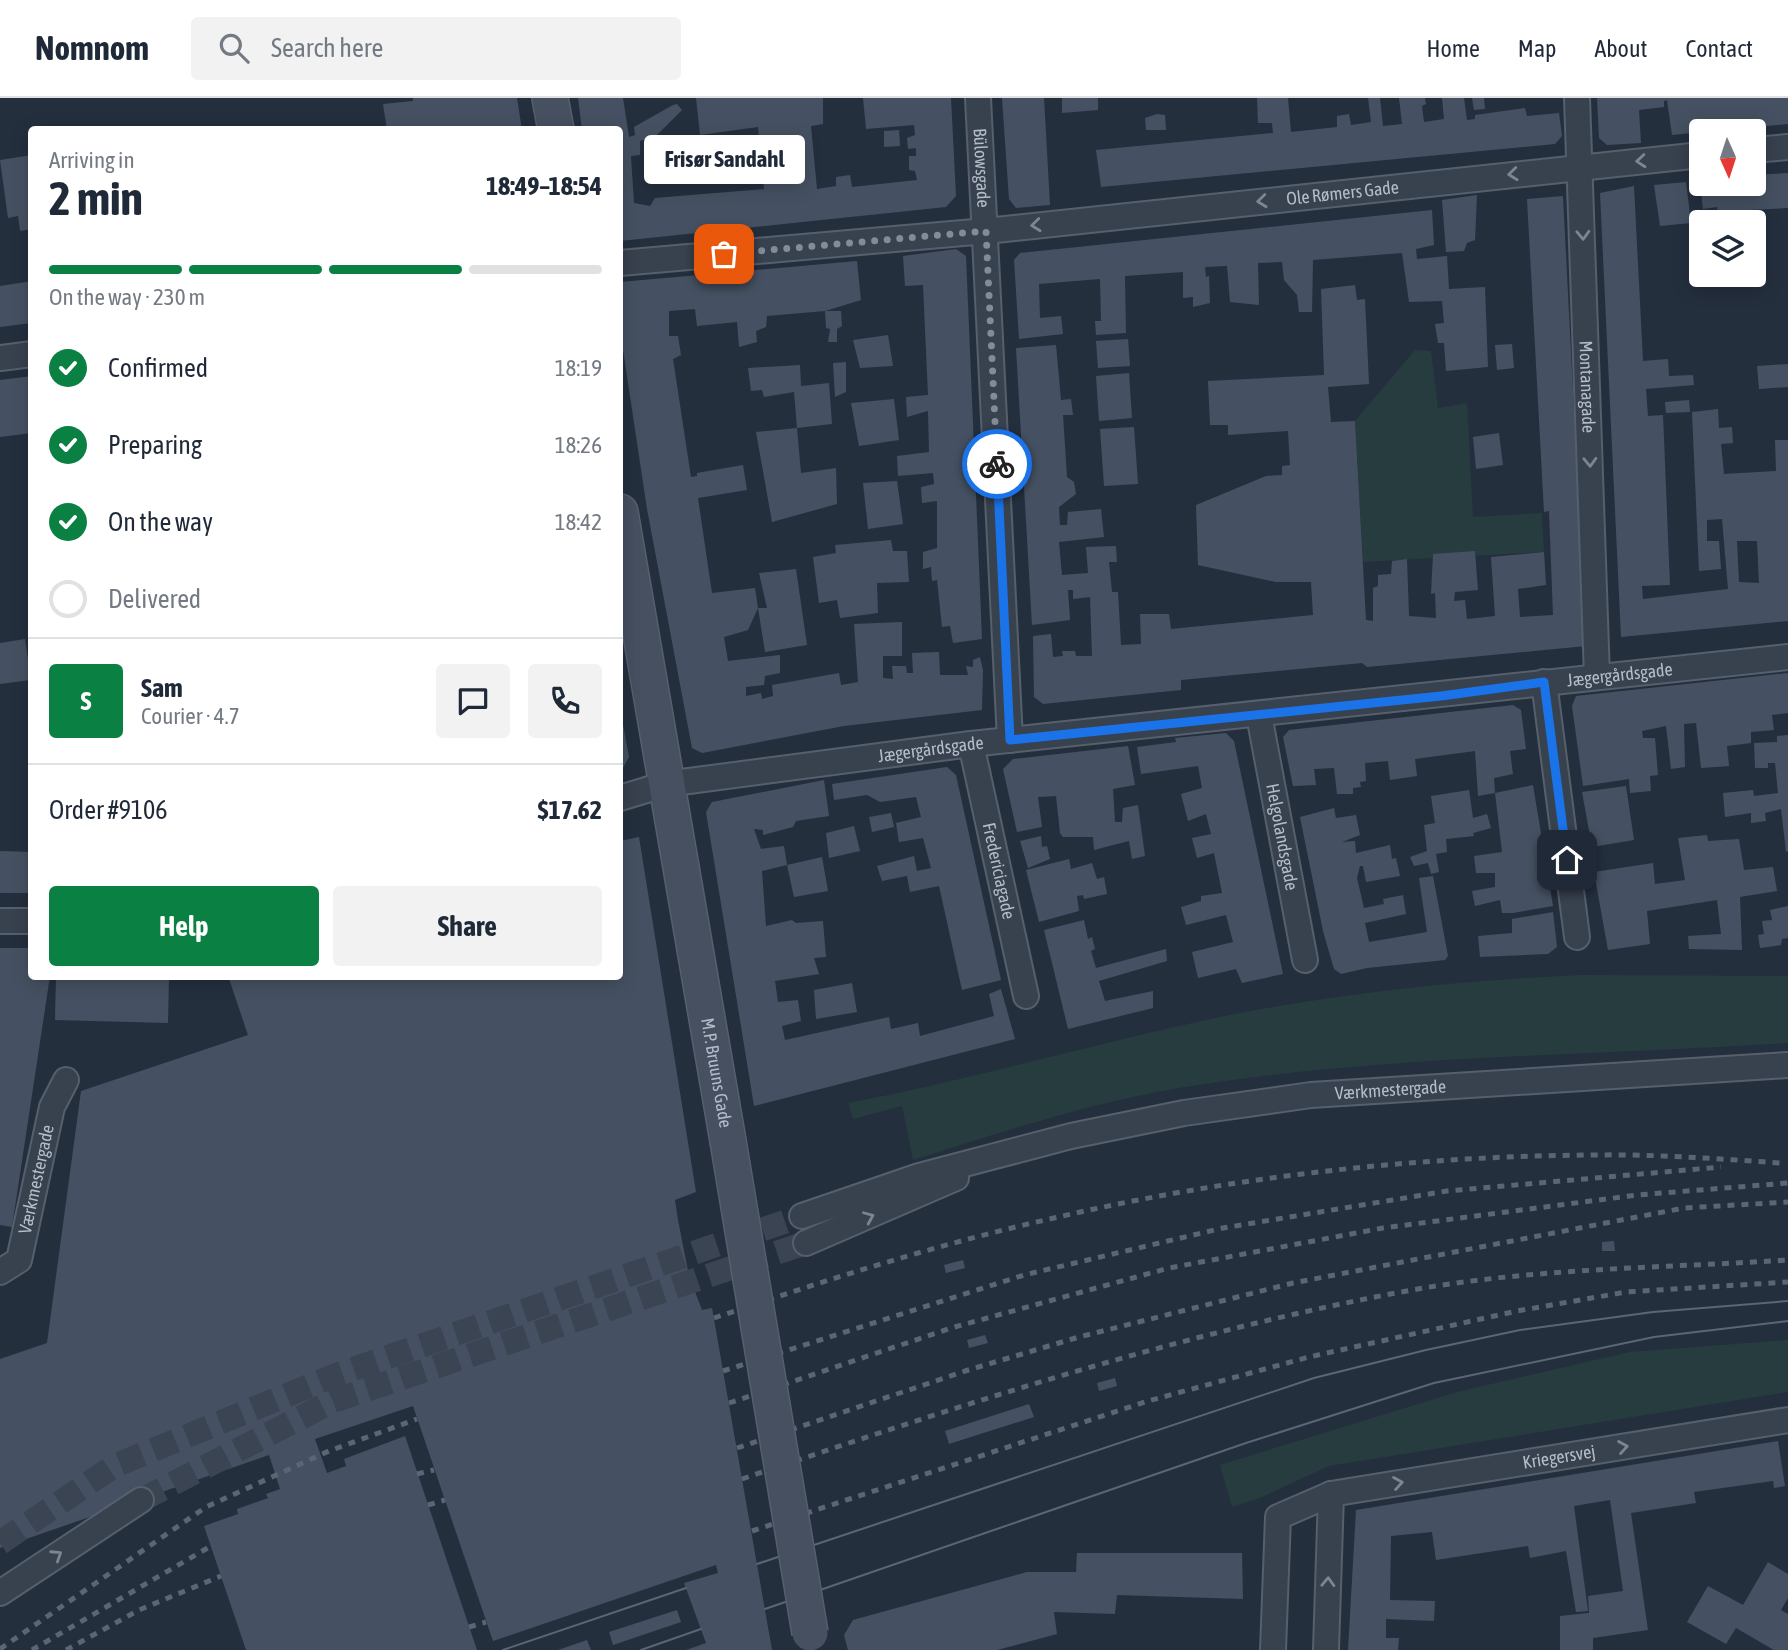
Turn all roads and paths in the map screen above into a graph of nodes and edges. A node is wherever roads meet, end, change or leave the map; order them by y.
1 (550, 98) edge
2 (978, 98) edge
3 (1577, 98) edge
4 (555, 126) edge
5 (1788, 147) edge
6 (1766, 149) edge
7 (1689, 156) edge
8 (1581, 166) junction
9 (986, 231) junction
10 (623, 263) edge
11 (28, 354) edge
12 (0, 358) edge
13 (623, 530) edge
14 (1788, 657) edge
15 (1597, 677) junction
16 (1544, 682) junction
17 (1259, 715) junction
18 (1010, 740) junction
19 (971, 744) junction
20 (666, 784) junction
21 (623, 797) edge
22 (0, 921) edge
23 (28, 921) edge
24 (1577, 937) dead end
25 (1305, 960) dead end
26 (1026, 996) dead end
27 (1788, 1065) edge
28 (66, 1080) dead end
29 (998, 1157) junction
30 (802, 1216) tunnel mouth
31 (806, 1243) tunnel mouth
32 (0, 1272) edge
33 (1788, 1420) edge
34 (1331, 1494) junction
35 (141, 1500) tunnel mouth
36 (0, 1593) edge
37 (811, 1644) edge
38 (1273, 1650) edge
39 (1326, 1650) edge

1 - 4 street
2 - 9 street, Bülowsgade
3 - 8 street, Montanagade
5 - 6 street
7 -> 8 street, Ole Rømers Gade
8 -> 9 street, Ole Rømers Gade
8 -> 15 street, Montanagade
9 - 10 street, Ole Rømers Gade
9 - 18 street, Bülowsgade
11 - 12 street
13 - 20 street, M.P. Bruuns Gade
14 - 15 street, Jægergårdsgade
15 - 16 street, Jægergårdsgade
16 - 17 street, Jægergårdsgade
16 - 24 street
17 - 18 street, Jægergårdsgade
17 - 25 street, Helgolandsgade
18 - 19 street, Jægergårdsgade
19 - 20 street, Jægergårdsgade
19 - 26 street, Fredericiagade
20 - 21 street, Jægergårdsgade
20 - 37 street, M.P. Bruuns Gade, bridge
22 - 23 street
27 - 29 street, Værkmestergade
28 - 32 street, Værkmestergade
29 - 30 street, Værkmestergade
31 -> 29 street, Værkmestergade
34 -> 33 street, Kriegersvej
34 - 38 street, Kriegersvej
39 -> 34 street
36 -> 35 street

